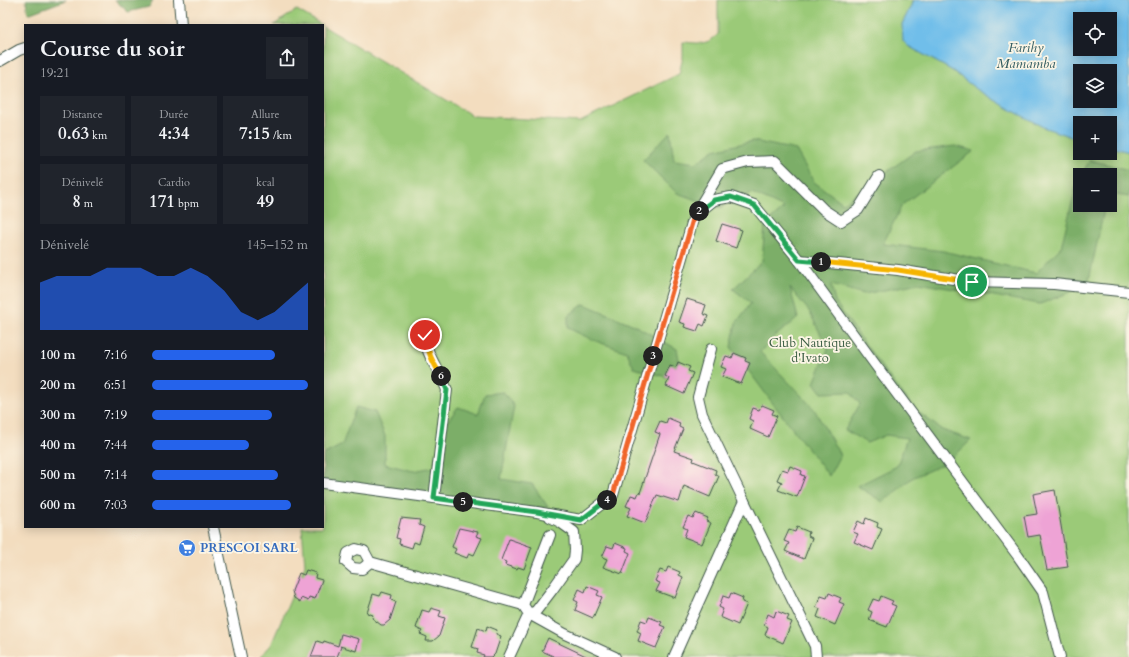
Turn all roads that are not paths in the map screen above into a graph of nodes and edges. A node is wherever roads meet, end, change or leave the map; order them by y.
1 (179, 0) edge
2 (180, 24) edge
3 (24, 48) edge
4 (0, 61) edge
5 (879, 176) dead end
6 (694, 216) junction
7 (799, 260) junction
8 (1129, 292) edge
9 (425, 335) dead end
10 (711, 349) dead end
11 (324, 483) edge
12 (434, 498) junction
13 (744, 501) junction
14 (541, 512) junction
15 (213, 528) edge
16 (550, 535) dead end
17 (370, 562) dead end
18 (523, 605) junction
19 (529, 614) junction
20 (241, 657) edge
21 (509, 657) edge
22 (615, 657) edge
23 (674, 657) edge
24 (816, 657) edge
25 (1060, 657) edge

1 - 2 street
3 - 4 street
5 - 6 street
6 - 7 street
6 - 14 street
7 - 8 street
7 - 25 street
9 - 12 street
10 - 13 street
11 - 12 street
12 - 14 street
13 - 23 street
13 - 24 street
14 - 19 street
15 - 20 street
16 - 18 street
17 - 18 street
18 - 19 street
19 - 21 street
19 - 22 street

